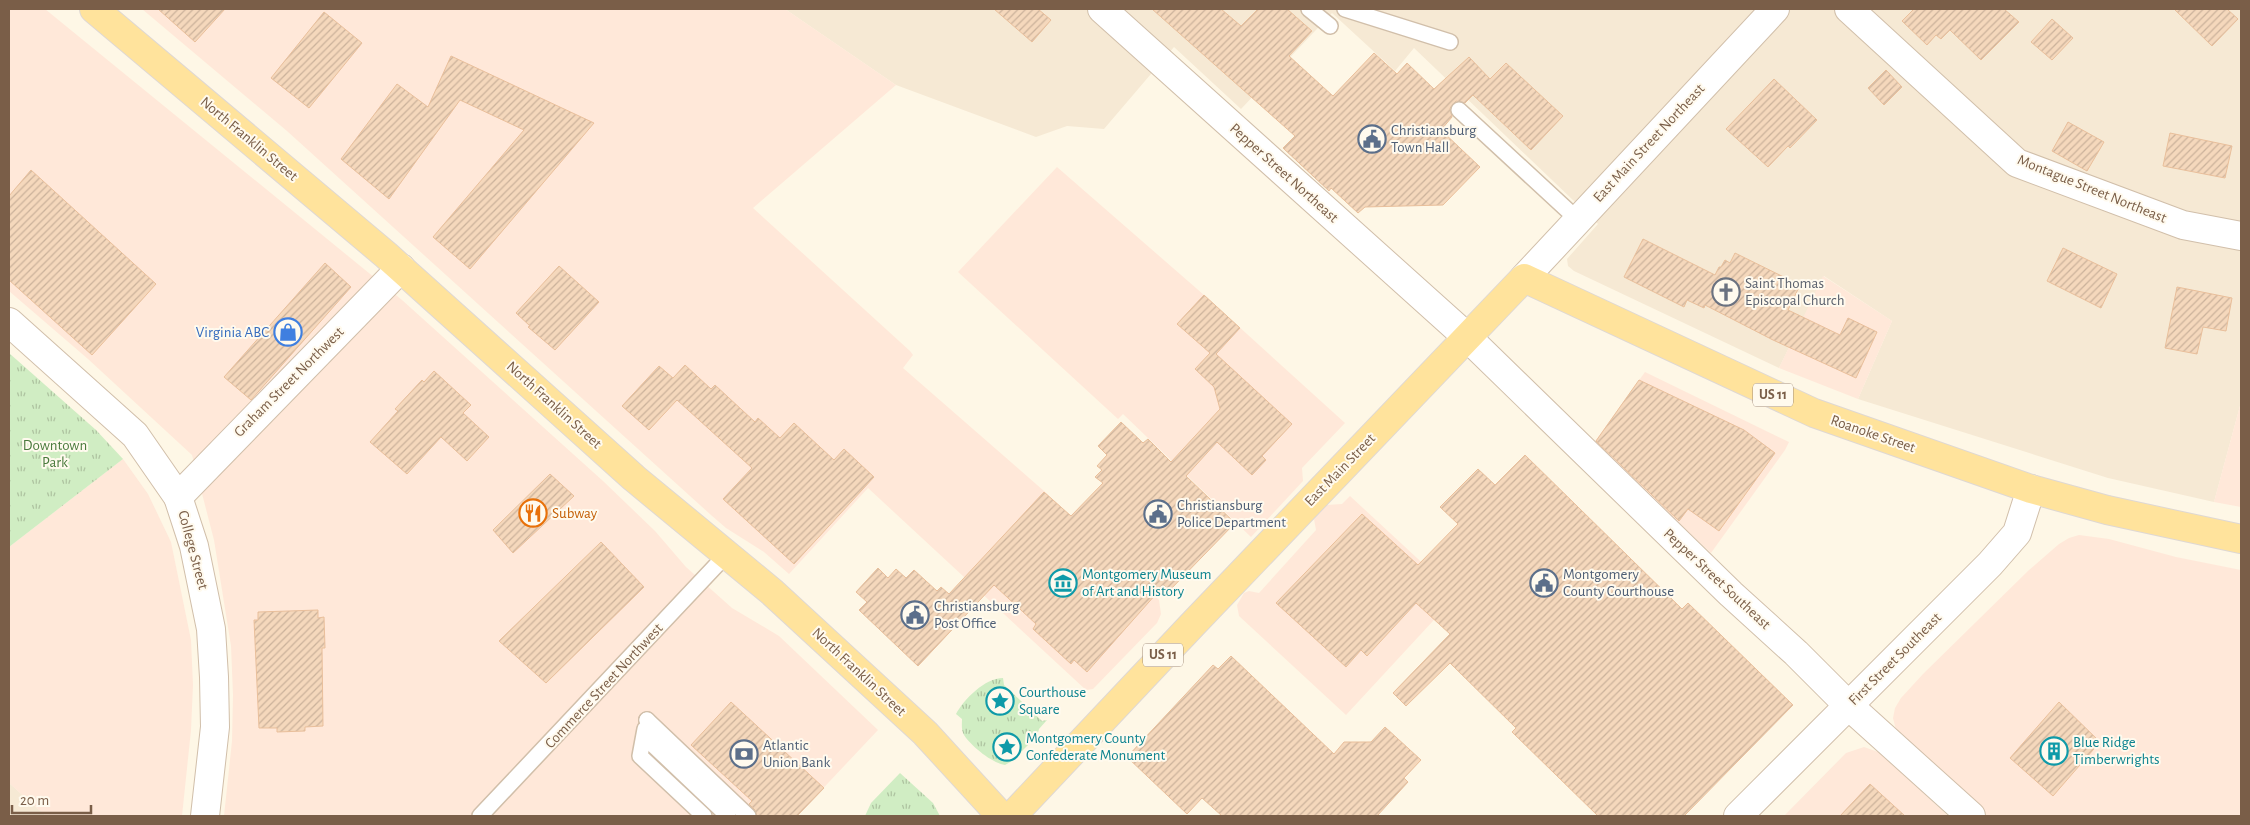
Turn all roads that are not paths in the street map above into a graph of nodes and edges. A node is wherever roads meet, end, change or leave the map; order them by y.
1 (94, 9) edge
2 (1102, 9) edge
3 (1309, 9) edge
4 (1345, 9) edge
5 (1775, 9) edge
6 (1849, 9) edge
7 (1330, 26) dead end
8 (1450, 42) dead end
9 (1459, 110) dead end
10 (1577, 219) junction
11 (2241, 236) edge
12 (401, 268) junction
13 (1524, 278) junction
14 (9, 322) edge
15 (1467, 337) junction
16 (2031, 489) junction
17 (178, 497) junction
18 (2241, 539) edge
19 (726, 555) junction
20 (1849, 706) junction
21 (647, 720) junction
22 (205, 816) edge
23 (480, 816) edge
24 (704, 816) edge
25 (728, 816) edge
26 (748, 816) edge
27 (1000, 816) edge
28 (1012, 816) edge
29 (1738, 816) edge
30 (1971, 816) edge

1 - 12 main road, North Franklin Street
2 - 15 street, Pepper Street Northeast
3 - 7 lane
4 - 8 lane
5 - 10 street, East Main Street Northeast
6 - 11 street, Montague Street Northeast
9 - 10 lane
10 - 13 street, East Main Street Northeast
12 - 17 street, Graham Street Northwest
12 - 19 main road, North Franklin Street
13 - 15 main road, East Main Street / US 11
13 - 16 main road, Roanoke Street / US 11
14 - 17 street, College Street
15 - 20 street, Pepper Street Southeast
15 - 28 main road, East Main Street / US 11
16 - 18 main road, Roanoke Street / US 11
16 - 20 street, First Street Southeast
17 - 22 street, College Street
19 - 23 lane, Commerce Street Northwest
19 - 27 main road, North Franklin Street
20 - 29 street, First Street Southeast
20 - 30 street, Pepper Street Southeast
21 - 24 lane
21 - 25 lane
21 - 26 lane

